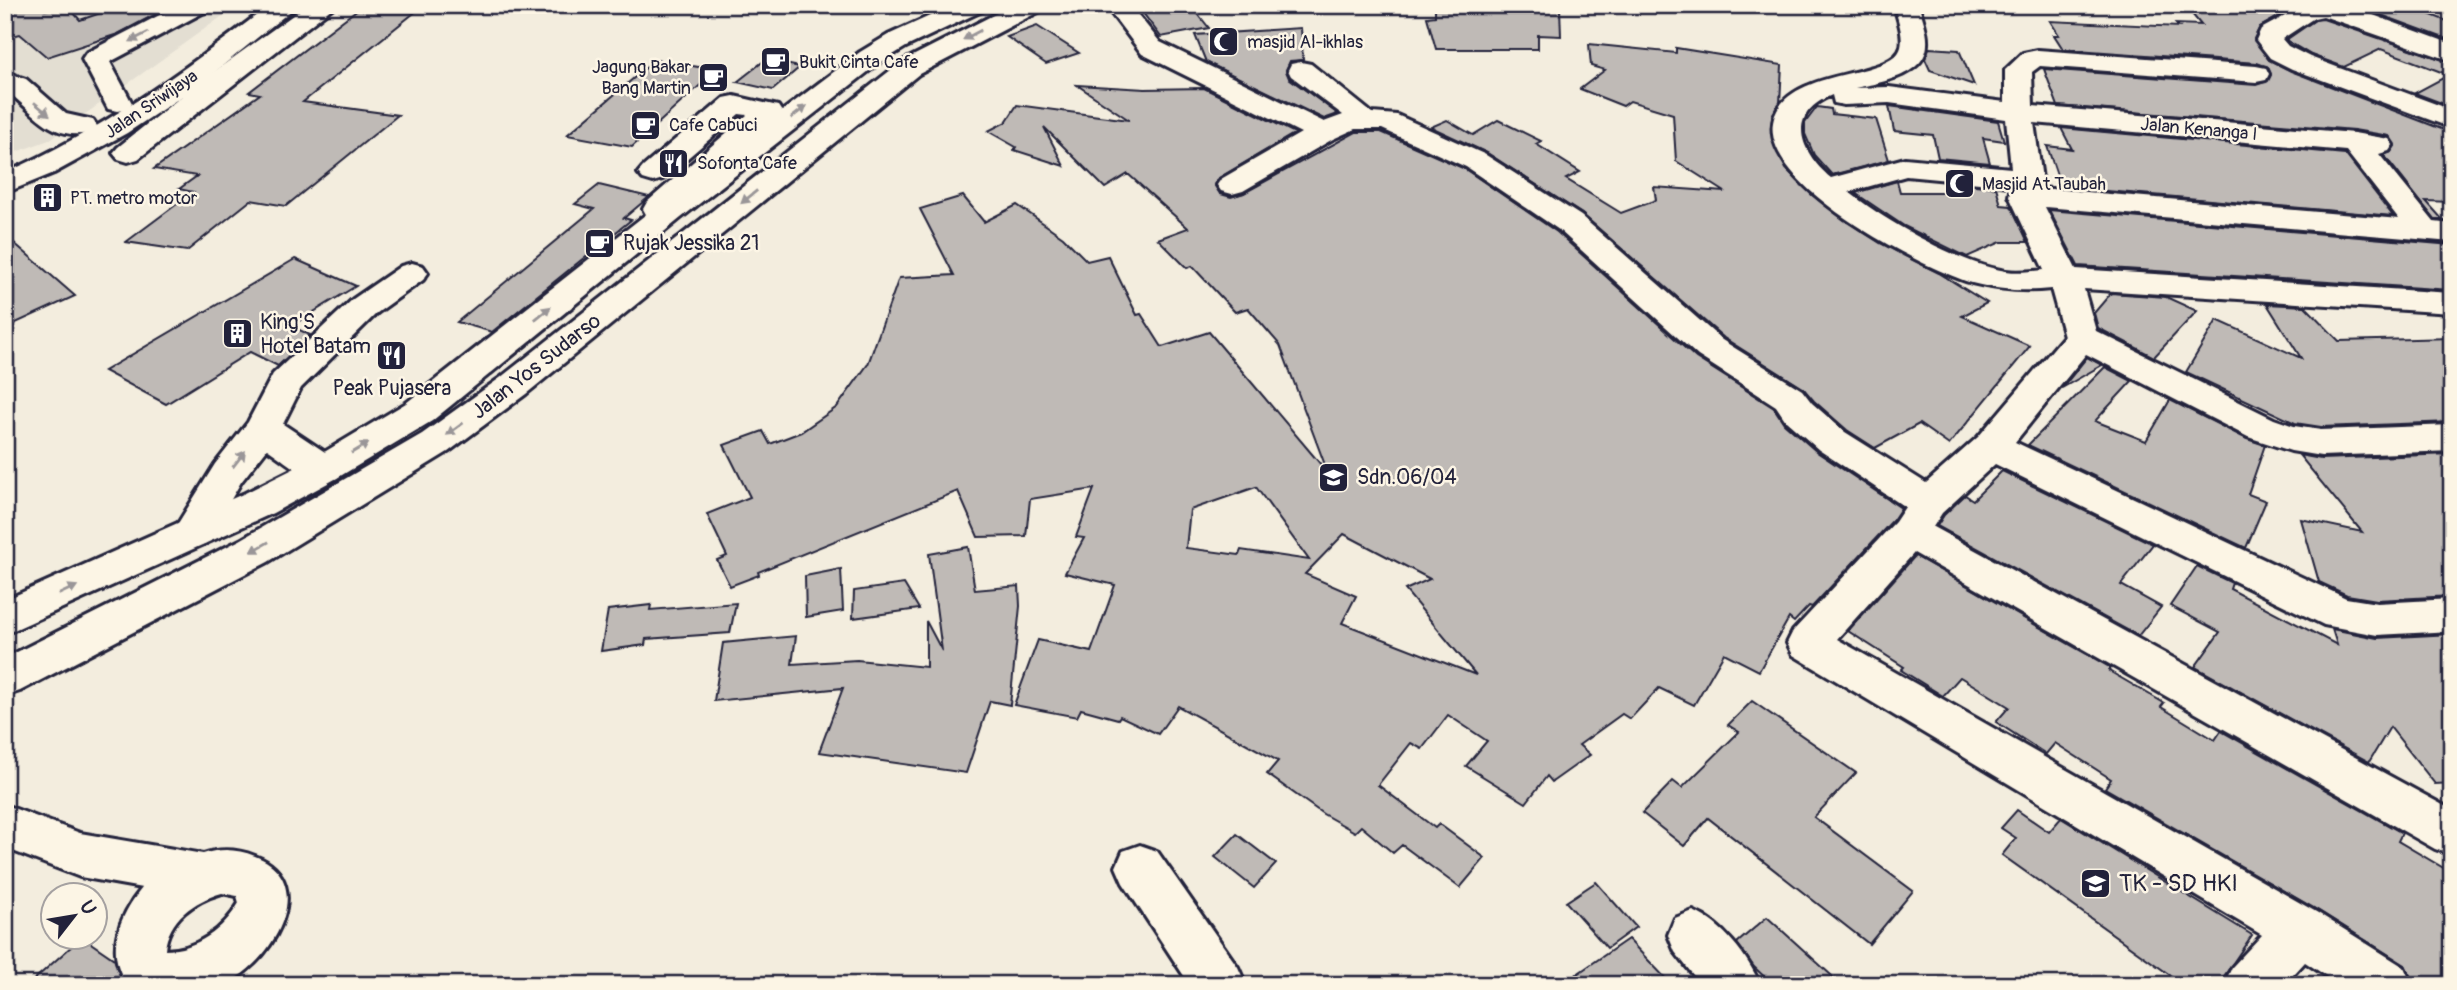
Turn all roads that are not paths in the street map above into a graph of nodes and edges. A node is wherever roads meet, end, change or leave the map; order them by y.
1 (199, 5) edge
2 (247, 5) edge
3 (286, 5) edge
4 (324, 5) edge
5 (975, 5) edge
6 (1033, 5) edge
7 (1117, 5) edge
8 (1906, 5) edge
9 (2329, 6) edge
10 (246, 36) junction
11 (276, 40) junction
12 (2452, 53) edge
13 (1301, 71) dead end
14 (2256, 74) dead end
15 (5, 80) edge
16 (193, 89) junction
17 (1814, 93) junction
18 (118, 103) junction
19 (2019, 113) junction
20 (1363, 120) junction
21 (2452, 120) edge
22 (83, 125) junction
23 (1323, 133) junction
24 (128, 153) dead end
25 (5, 168) edge
26 (653, 173) dead end
27 (5, 184) edge
28 (1232, 185) dead end
29 (2025, 188) junction
30 (1824, 189) junction
31 (670, 211) junction
32 (2439, 232) edge
33 (412, 273) dead end
34 (2064, 278) junction
35 (2452, 303) edge
36 (2081, 337) junction
37 (263, 428) junction
38 (2452, 438) edge
39 (1991, 446) junction
40 (324, 469) junction
41 (1919, 517) junction
42 (192, 533) junction
43 (2452, 615) edge
44 (5, 618) edge
45 (5, 678) edge
46 (2430, 808) edge
47 (5, 827) edge
48 (2452, 834) edge
49 (1140, 867) dead end
50 (201, 876) dead end
51 (1693, 935) dead end
52 (2278, 966) edge
53 (1220, 985) edge
54 (1734, 985) edge
55 (2386, 985) edge

1 -> 18 street
2 - 18 street, Jalan Sriwijaya
3 - 10 street, Jalan Sriwijaya
4 - 11 street
31 -> 5 street, Jalan Yos Sudarso
6 -> 45 street, Jalan Yos Sudarso
7 - 23 street
8 - 17 street
9 - 12 street
9 - 21 street
10 - 11 street
10 - 16 street, Jalan Sriwijaya
11 - 16 street
13 - 20 street
14 - 19 street
15 -> 22 street
16 - 24 street
16 - 27 street, Jalan Sriwijaya
17 - 19 street, Jalan Kenanga I
17 - 30 street
18 - 22 street, Jalan Sriwijaya
19 - 29 street
19 - 32 street, Jalan Kenanga I
20 - 23 street
20 - 41 street
22 - 25 street, Jalan Sriwijaya
23 - 28 street
26 - 31 street
29 - 30 street
29 - 32 street
29 - 34 street
30 - 34 street
40 -> 31 street, Jalan Yos Sudarso
33 - 37 street
34 - 35 street
34 - 36 street
36 - 38 street
36 - 39 street
37 - 40 street
42 -> 37 street
39 - 41 street
39 - 43 street
40 - 42 street, Jalan Yos Sudarso
41 - 46 street
41 - 52 street
44 -> 42 street, Jalan Yos Sudarso
46 - 48 street
47 - 50 street
49 - 53 street
51 - 54 street
52 - 55 street

